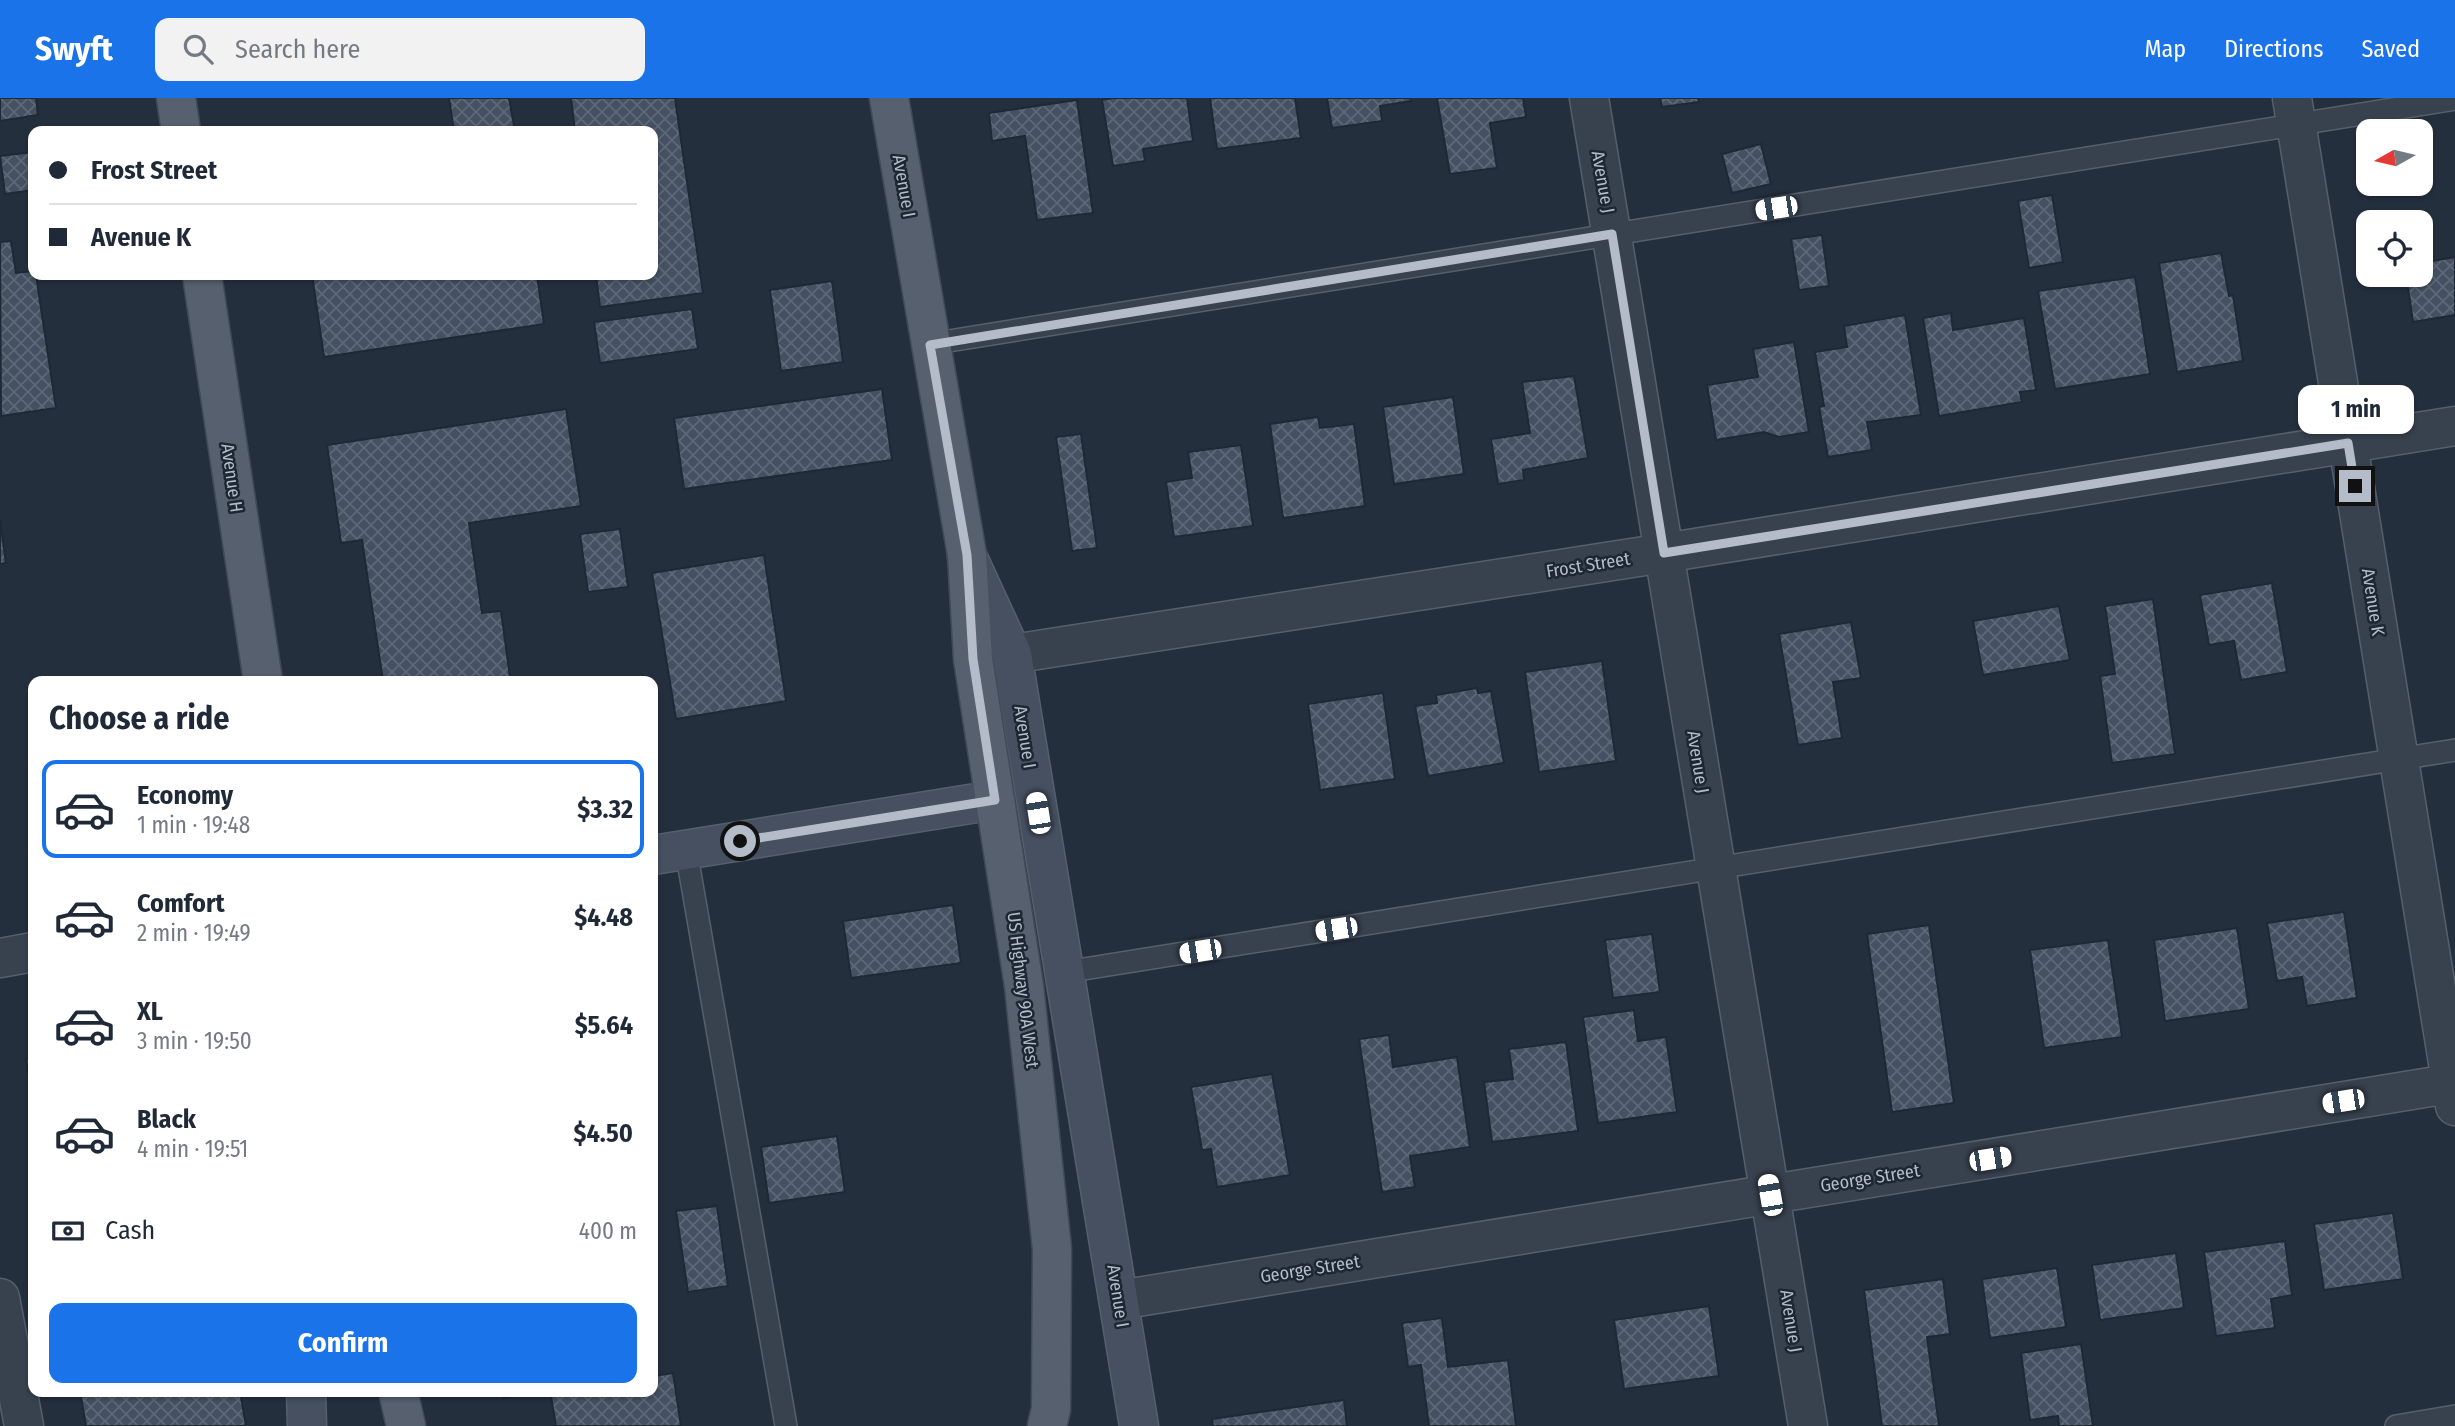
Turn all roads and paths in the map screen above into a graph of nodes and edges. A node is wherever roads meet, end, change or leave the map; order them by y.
1 (176, 98) edge
2 (889, 98) edge
3 (1589, 98) edge
4 (2455, 99) edge
5 (2294, 111) edge
6 (180, 126) edge
7 (1612, 234) junction
8 (203, 280) edge
9 (930, 345) junction
10 (2455, 426) edge
11 (2348, 443) junction
12 (1664, 553) junction
13 (967, 555) junction
14 (1012, 654) junction
15 (261, 676) edge
16 (2455, 750) edge
17 (2399, 759) junction
18 (995, 800) junction
19 (669, 852) edge
20 (1716, 868) junction
21 (28, 953) edge
22 (0, 958) edge
23 (1065, 972) junction
24 (2454, 1091) edge
25 (1770, 1195) junction
26 (0, 1298) edge
27 (1119, 1300) junction
28 (306, 1397) edge
29 (399, 1397) edge
30 (2455, 1416) edge
31 (24, 1426) edge
32 (307, 1426) edge
33 (406, 1426) edge
34 (786, 1426) edge
35 (1047, 1426) edge
36 (1139, 1426) edge
37 (1808, 1426) edge
38 (2396, 1426) edge

1 - 6 main road
2 - 9 main road, Avenue I
3 - 7 street, Avenue J
4 - 5 lane
5 - 7 lane
5 - 11 street, Avenue K
7 - 9 lane
7 - 12 street, Avenue J
8 - 15 main road, Avenue H
9 - 13 main road, Avenue I
10 - 11 street, Frost Street
11 - 12 street, Frost Street
11 - 17 street, Avenue K
12 - 14 street, Frost Street
12 - 20 street, Avenue J
13 - 14 main road, Avenue I
13 - 18 main road, US Highway 90A West
14 - 23 main road, Avenue I
16 - 17 lane
17 - 20 lane
17 - 24 street, Avenue K
18 - 19 main road
18 - 35 main road, US Highway 90A West
19 - 34 lane
20 - 23 lane
20 - 25 street, Avenue J
21 - 22 street
23 - 27 main road, Avenue I
24 - 25 street, George Street
25 - 27 street, George Street
25 - 37 street, Avenue J
26 - 31 street
27 - 36 main road, Avenue I
28 - 32 main road
29 - 33 main road
30 - 38 lane

